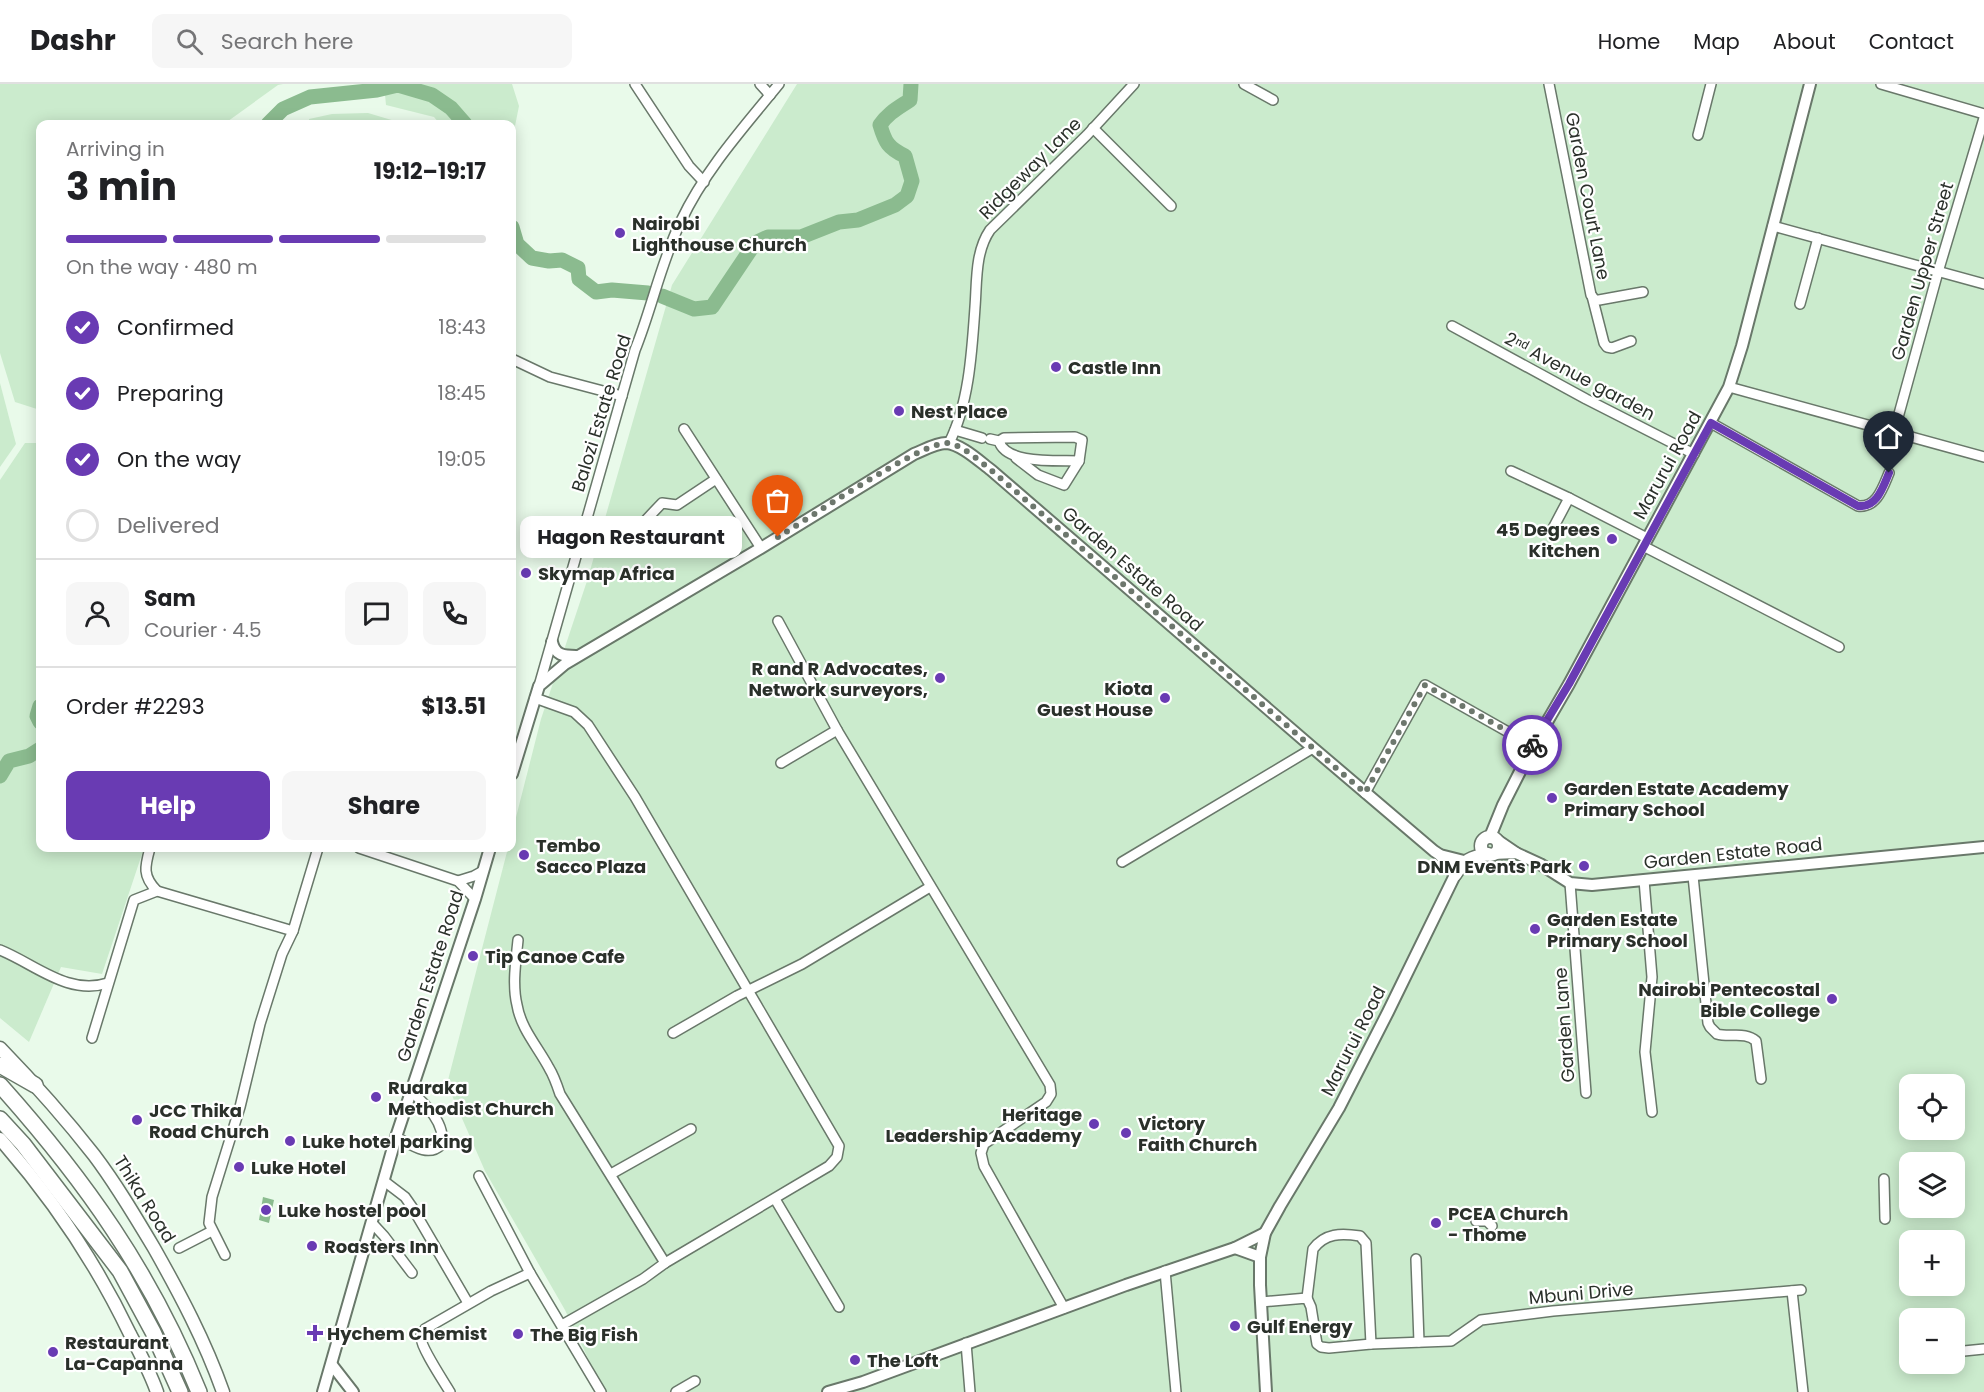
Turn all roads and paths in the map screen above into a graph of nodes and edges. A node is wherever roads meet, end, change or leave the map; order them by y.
1 (635, 84) edge
2 (760, 84) edge
3 (779, 84) edge
4 (1134, 84) edge
5 (1244, 84) edge
6 (1550, 84) edge
7 (1711, 84) edge
8 (1810, 84) edge
9 (1881, 84) edge
10 (770, 95) junction
11 (1273, 100) dead end
12 (1984, 116) edge
13 (1093, 128) junction
14 (1698, 135) dead end
15 (704, 182) junction
16 (1171, 206) dead end
17 (1773, 226) junction
18 (1818, 238) junction
19 (1938, 272) junction
20 (1984, 284) edge
21 (1643, 292) dead end
22 (1592, 296) junction
23 (1800, 304) dead end
24 (1452, 326) dead end
25 (1631, 341) dead end
26 (516, 361) edge
27 (1729, 387) junction
28 (622, 396) junction
29 (1711, 423) junction
30 (684, 429) dead end
31 (955, 430) junction
32 (1894, 432) junction
33 (990, 439) junction
34 (949, 443) junction
35 (1694, 454) junction
36 (1984, 457) edge
37 (1016, 458) junction
38 (1079, 461) junction
39 (1511, 471) dead end
40 (1889, 473) dead end
41 (716, 479) junction
42 (1569, 498) junction
43 (645, 521) dead end
44 (1551, 532) dead end
45 (1645, 542) junction
46 (760, 548) junction
47 (778, 621) dead end
48 (552, 642) junction
49 (1839, 647) dead end
50 (577, 656) junction
51 (539, 686) junction
52 (535, 698) junction
53 (837, 730) junction
54 (1533, 746) junction
55 (1313, 748) junction
56 (516, 761) edge
57 (781, 763) dead end
58 (1365, 793) junction
59 (1490, 840) junction
60 (1984, 847) edge
61 (149, 852) edge
62 (317, 852) edge
63 (371, 852) edge
64 (489, 852) edge
65 (1516, 853) junction
66 (1490, 854) junction
67 (1440, 855) junction
68 (1467, 860) junction
69 (1122, 862) dead end
70 (483, 871) junction
71 (1455, 875) junction
72 (1693, 876) junction
73 (1644, 880) junction
74 (458, 881) junction
75 (1570, 883) junction
76 (930, 887) junction
77 (157, 891) junction
78 (475, 899) junction
79 (293, 931) junction
80 (518, 940) dead end
81 (0, 950) edge
82 (108, 983) junction
83 (749, 992) junction
84 (673, 1033) dead end
85 (92, 1038) dead end
86 (0, 1048) edge
87 (0, 1065) edge
88 (1761, 1079) dead end
89 (0, 1084) edge
90 (35, 1085) junction
91 (411, 1091) junction
92 (1586, 1093) dead end
93 (1652, 1113) dead end
94 (0, 1119) edge
95 (691, 1129) dead end
96 (396, 1137) junction
97 (0, 1139) edge
98 (611, 1174) junction
99 (479, 1176) dead end
100 (1884, 1179) dead end
101 (384, 1181) junction
102 (776, 1199) junction
103 (1885, 1219) dead end
104 (1476, 1221) dead end
105 (372, 1223) junction
106 (1492, 1226) dead end
107 (212, 1231) junction
108 (1265, 1233) junction
109 (179, 1248) dead end
110 (1235, 1248) junction
111 (225, 1255) dead end
112 (1260, 1257) junction
113 (1416, 1259) dead end
114 (665, 1263) junction
115 (1165, 1271) junction
116 (530, 1272) junction
117 (412, 1273) dead end
118 (1307, 1298) junction
119 (1261, 1302) junction
120 (468, 1303) junction
121 (839, 1307) dead end
122 (1064, 1308) junction
123 (562, 1325) junction
124 (1419, 1342) junction
125 (966, 1343) junction
126 (1371, 1344) junction
127 (1984, 1349) edge
128 (1965, 1351) edge
129 (332, 1365) junction
130 (695, 1382) dead end
131 (157, 1392) edge
132 (180, 1392) edge
133 (199, 1392) edge
134 (223, 1392) edge
135 (323, 1392) edge
136 (353, 1392) edge
137 (450, 1392) edge
138 (601, 1392) edge
139 (676, 1392) edge
140 (828, 1392) edge
141 (970, 1392) edge
142 (1176, 1392) edge
143 (1266, 1392) edge
144 (1803, 1392) edge

1 - 15 street
2 - 10 street
3 - 10 street, Balozi Estate Road
4 - 13 street, Ridgeway Lane
5 - 11 street
6 - 22 street, Garden Court Lane
7 - 14 street
8 - 17 street, Marurui Road
9 - 12 street
10 - 15 street, Balozi Estate Road
12 - 19 street, Garden Upper Street
13 - 16 street
13 - 31 street, Ridgeway Lane
15 - 28 street, Balozi Estate Road
17 - 18 street
17 - 27 street, Marurui Road
18 - 19 street
18 - 23 street
19 - 20 street
19 - 32 street, Garden Upper Street
21 - 22 street, Garden Court Lane
22 - 25 street
24 - 35 street, 2ⁿᵈ Avenue garden
26 - 28 street
27 - 29 street, Marurui Road
27 - 32 street
28 - 48 street, Balozi Estate Road
29 - 35 street, Marurui Road
29 - 40 street
30 - 41 street
31 - 33 street
31 - 34 street, Ridgeway Lane
32 - 36 street
33 - 37 street
33 - 38 street
34 - 46 street
34 - 55 street, Garden Estate Road
35 - 45 street, Marurui Road
37 - 38 street
37 - 38 street
39 - 42 street
41 - 43 street
41 - 46 street
42 - 44 street
42 - 45 street
45 - 49 street
45 - 54 street, Marurui Road
46 - 50 street
47 - 53 street
48 - 50 street
48 - 51 street, Balozi Estate Road
50 - 51 street
51 - 52 street
52 - 56 street
52 - 83 street
53 - 57 street
53 - 76 street
54 - 58 street
54 - 59 street, Marurui Road
55 - 58 street, Garden Estate Road
55 - 69 street
58 - 67 street, Garden Estate Road
59 - 65 street
59 - 66 main road
59 - 68 main road, Marurui Road
60 - 72 street, Garden Estate Road
61 - 77 street
62 - 79 street
63 - 74 street
64 - 70 street, Garden Estate Road
65 - 66 street, Garden Estate Road
65 - 75 street, Garden Estate Road
66 - 68 main road, Garden Estate Road
67 - 68 street, Garden Estate Road
67 - 71 street
68 - 71 main road, Marurui Road
70 - 74 street
70 - 78 street, Garden Estate Road
71 - 108 street, Marurui Road
72 - 73 street, Garden Estate Road
72 - 88 street
73 - 75 street, Garden Estate Road
73 - 93 street
74 - 78 street
75 - 92 street, Garden Lane
76 - 83 street
76 - 122 street
77 - 79 street
77 - 82 street
78 - 91 street, Garden Estate Road
79 - 107 street
80 - 98 street
81 - 82 street
82 - 85 street
83 - 84 street
83 - 102 street
86 - 90 main road, Thika Road
87 - 90 highway
89 - 133 highway
90 - 134 main road, Thika Road
91 - 96 street, Garden Estate Road
91 - 96 street
94 - 132 highway
95 - 98 street
96 - 101 street, Garden Estate Road
97 - 131 main road
98 - 114 street
99 - 116 street
100 - 103 street
101 - 105 street, Garden Estate Road
101 - 120 street
102 - 114 street
102 - 121 street
104 - 106 street
105 - 117 street
105 - 129 street, Garden Estate Road
107 - 109 street
107 - 111 street
108 - 110 street
108 - 112 street, Marurui Road
110 - 112 street
110 - 115 street
112 - 119 street, Marurui Road
113 - 124 street
114 - 123 street
115 - 122 street
115 - 142 street
116 - 120 street
116 - 123 street
118 - 119 street
118 - 126 street, Mbuni Drive
118 - 126 street
119 - 143 street, Marurui Road
120 - 137 street
122 - 125 street
123 - 138 street
124 - 126 street, Mbuni Drive
124 - 144 street, Mbuni Drive
125 - 140 street
125 - 141 street
127 - 128 street
129 - 135 street, Garden Estate Road
129 - 136 street
130 - 139 street

